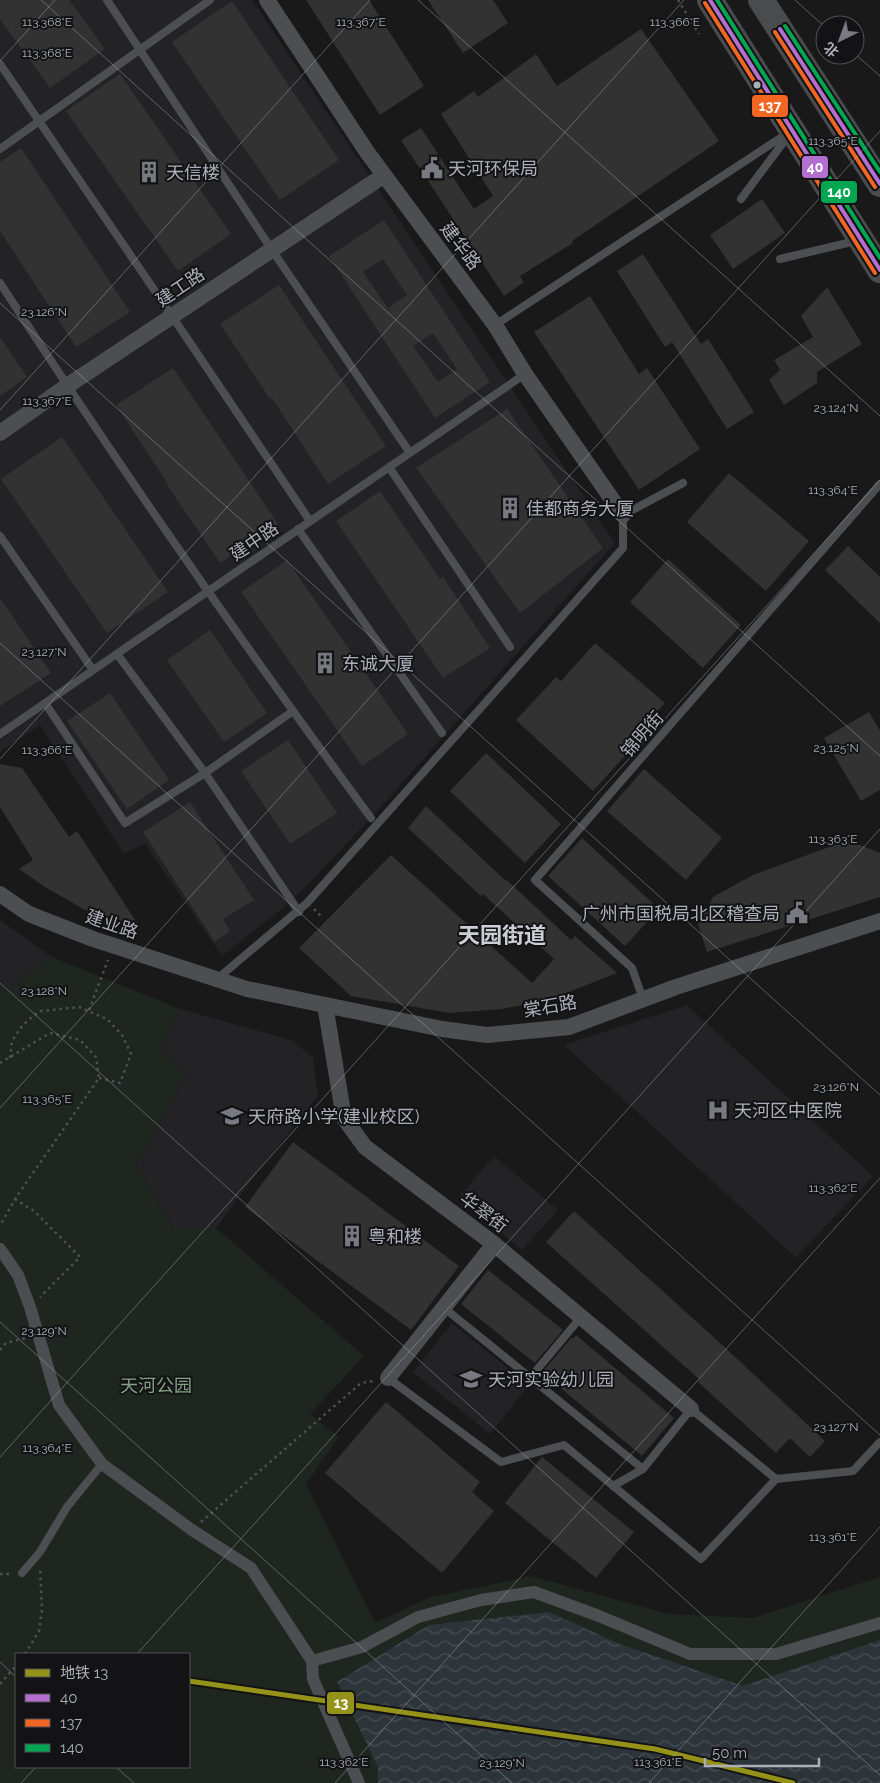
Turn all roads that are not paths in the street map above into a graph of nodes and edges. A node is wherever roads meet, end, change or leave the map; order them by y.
1 (107, 0) edge
2 (210, 0) edge
3 (267, 0) edge
4 (710, 0) edge
5 (761, 0) edge
6 (140, 50) junction
7 (0, 64) edge
8 (39, 121) junction
9 (792, 130) junction
10 (0, 148) edge
11 (384, 176) junction
12 (880, 184) edge
13 (740, 199) dead end
14 (861, 239) junction
15 (272, 250) junction
16 (780, 259) dead end
17 (880, 270) edge
18 (0, 283) edge
19 (172, 316) junction
20 (495, 325) junction
21 (525, 374) junction
22 (67, 386) junction
23 (0, 433) edge
24 (410, 453) junction
25 (389, 467) junction
26 (683, 483) dead end
27 (880, 484) edge
28 (623, 515) junction
29 (310, 521) junction
30 (298, 529) junction
31 (0, 536) edge
32 (207, 592) junction
33 (510, 647) dead end
34 (117, 654) junction
35 (93, 670) junction
36 (45, 703) junction
37 (292, 711) junction
38 (442, 733) dead end
39 (0, 734) edge
40 (205, 773) junction
41 (372, 818) dead end
42 (0, 894) edge
43 (299, 912) junction
44 (880, 921) edge
45 (217, 980) junction
46 (643, 999) junction
47 (325, 1005) junction
48 (494, 1244) junction
49 (0, 1249) edge
50 (444, 1307) junction
51 (581, 1317) junction
52 (388, 1378) joint
53 (530, 1378) junction
54 (691, 1409) junction
55 (880, 1442) edge
56 (102, 1464) junction
57 (643, 1469) junction
58 (776, 1479) junction
59 (613, 1486) junction
60 (22, 1573) dead end
61 (880, 1623) edge
62 (312, 1661) junction
63 (359, 1783) edge

1 - 6 lane
2 - 6 lane
3 - 11 street, 建华路
4 - 9 main road
5 - 12 main road
6 - 8 lane
6 - 15 lane
7 - 8 lane
8 - 10 lane
8 - 19 lane
9 - 13 lane
9 - 14 main road
9 - 20 lane
11 - 15 street, 建工路
11 - 20 street, 建华路
14 - 16 lane
14 - 17 main road
15 - 19 street, 建工路
15 - 24 lane
18 - 22 lane
19 - 22 street, 建工路
19 - 29 lane
20 - 21 street, 建华路
21 - 24 lane, 建中路
21 - 28 street, 建华路
22 - 23 street, 建工路
22 - 32 lane
24 - 25 lane, 建中路
25 - 29 lane, 建中路
25 - 33 lane
26 - 28 lane
27 - 46 lane, 锦明街
28 - 43 lane
29 - 30 lane, 建中路
30 - 32 lane, 建中路
30 - 38 lane
31 - 35 lane
32 - 34 lane, 建中路
32 - 37 lane
34 - 35 lane, 建中路
34 - 40 lane
35 - 36 lane, 建中路
36 - 39 lane, 建中路
36 - 40 lane
37 - 40 lane
37 - 41 lane
40 - 43 lane
42 - 45 street, 建业路
43 - 45 lane
44 - 46 street, 棠石路
45 - 47 street, 棠石路
46 - 47 street, 棠石路
47 - 48 street, 华翠街
48 - 50 street
48 - 51 street, 华翠街
49 - 56 street
50 - 52 street
50 - 53 lane
51 - 53 lane
51 - 54 street, 华翠街
52 - 59 lane
53 - 57 lane
54 - 57 lane
54 - 58 lane
55 - 58 lane
56 - 60 lane
56 - 62 street
57 - 59 lane
58 - 59 lane
61 - 62 street
62 - 63 street

